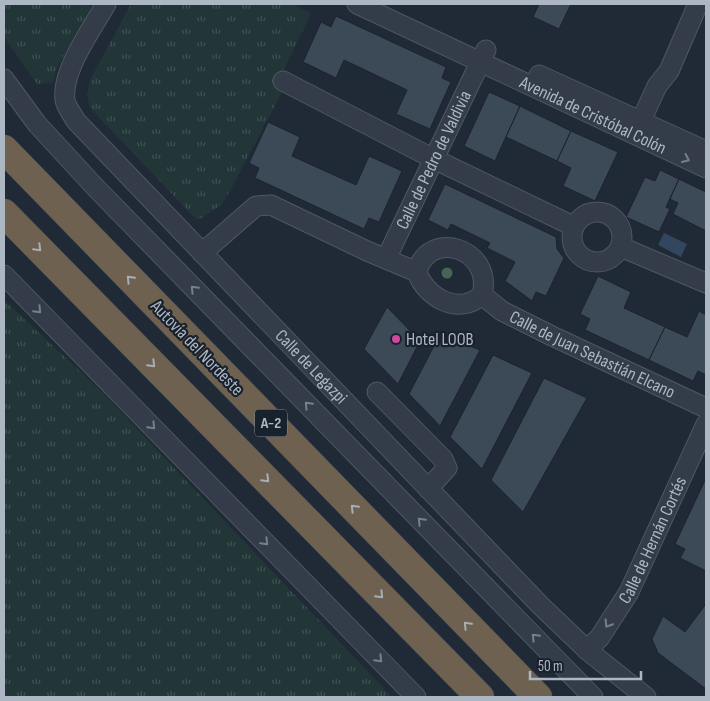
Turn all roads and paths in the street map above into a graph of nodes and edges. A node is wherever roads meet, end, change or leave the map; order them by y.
1 (106, 4) edge
2 (357, 4) edge
3 (387, 4) edge
4 (698, 4) edge
5 (484, 55) junction
6 (4, 79) edge
7 (283, 81) dead end
8 (641, 121) junction
9 (4, 149) edge
10 (706, 151) edge
11 (434, 159) junction
12 (706, 168) edge
13 (4, 213) edge
14 (573, 226) junction
15 (621, 247) junction
16 (202, 253) junction
17 (386, 259) junction
18 (417, 272) junction
19 (4, 275) edge
20 (706, 283) edge
21 (482, 296) junction
22 (377, 392) dead end
23 (706, 408) edge
24 (706, 424) edge
25 (428, 489) junction
26 (587, 650) junction
27 (416, 697) edge
28 (480, 697) edge
29 (538, 697) edge
30 (593, 697) edge
31 (646, 697) edge

1 - 16 street, Calle de Legazpi
2 - 5 street, Avenida de Cristóbal Colón
3 - 5 street, Avenida de Cristóbal Colón
4 - 8 street
5 - 8 street, Avenida de Cristóbal Colón
5 - 11 street, Calle de Pedro de Valdivia
5 -> 12 street, Avenida de Cristóbal Colón
30 -> 6 street
7 - 11 street
8 - 10 street, Avenida de Cristóbal Colón
29 -> 9 highway, Autovía del Nordeste / A-2
11 - 14 street
11 - 17 street, Calle de Pedro de Valdivia
13 -> 28 highway, A-2
14 - 15 street
14 - 15 street
15 - 20 street
16 - 17 street
16 - 25 street, Calle de Legazpi
17 - 18 street
18 - 21 street
18 - 21 street
19 -> 27 street
21 - 23 street, Calle de Juan Sebastián Elcano
22 - 25 street
24 -> 26 street, Calle de Hernán Cortés
25 - 26 street, Calle de Legazpi
26 - 31 street, Calle de Legazpi

